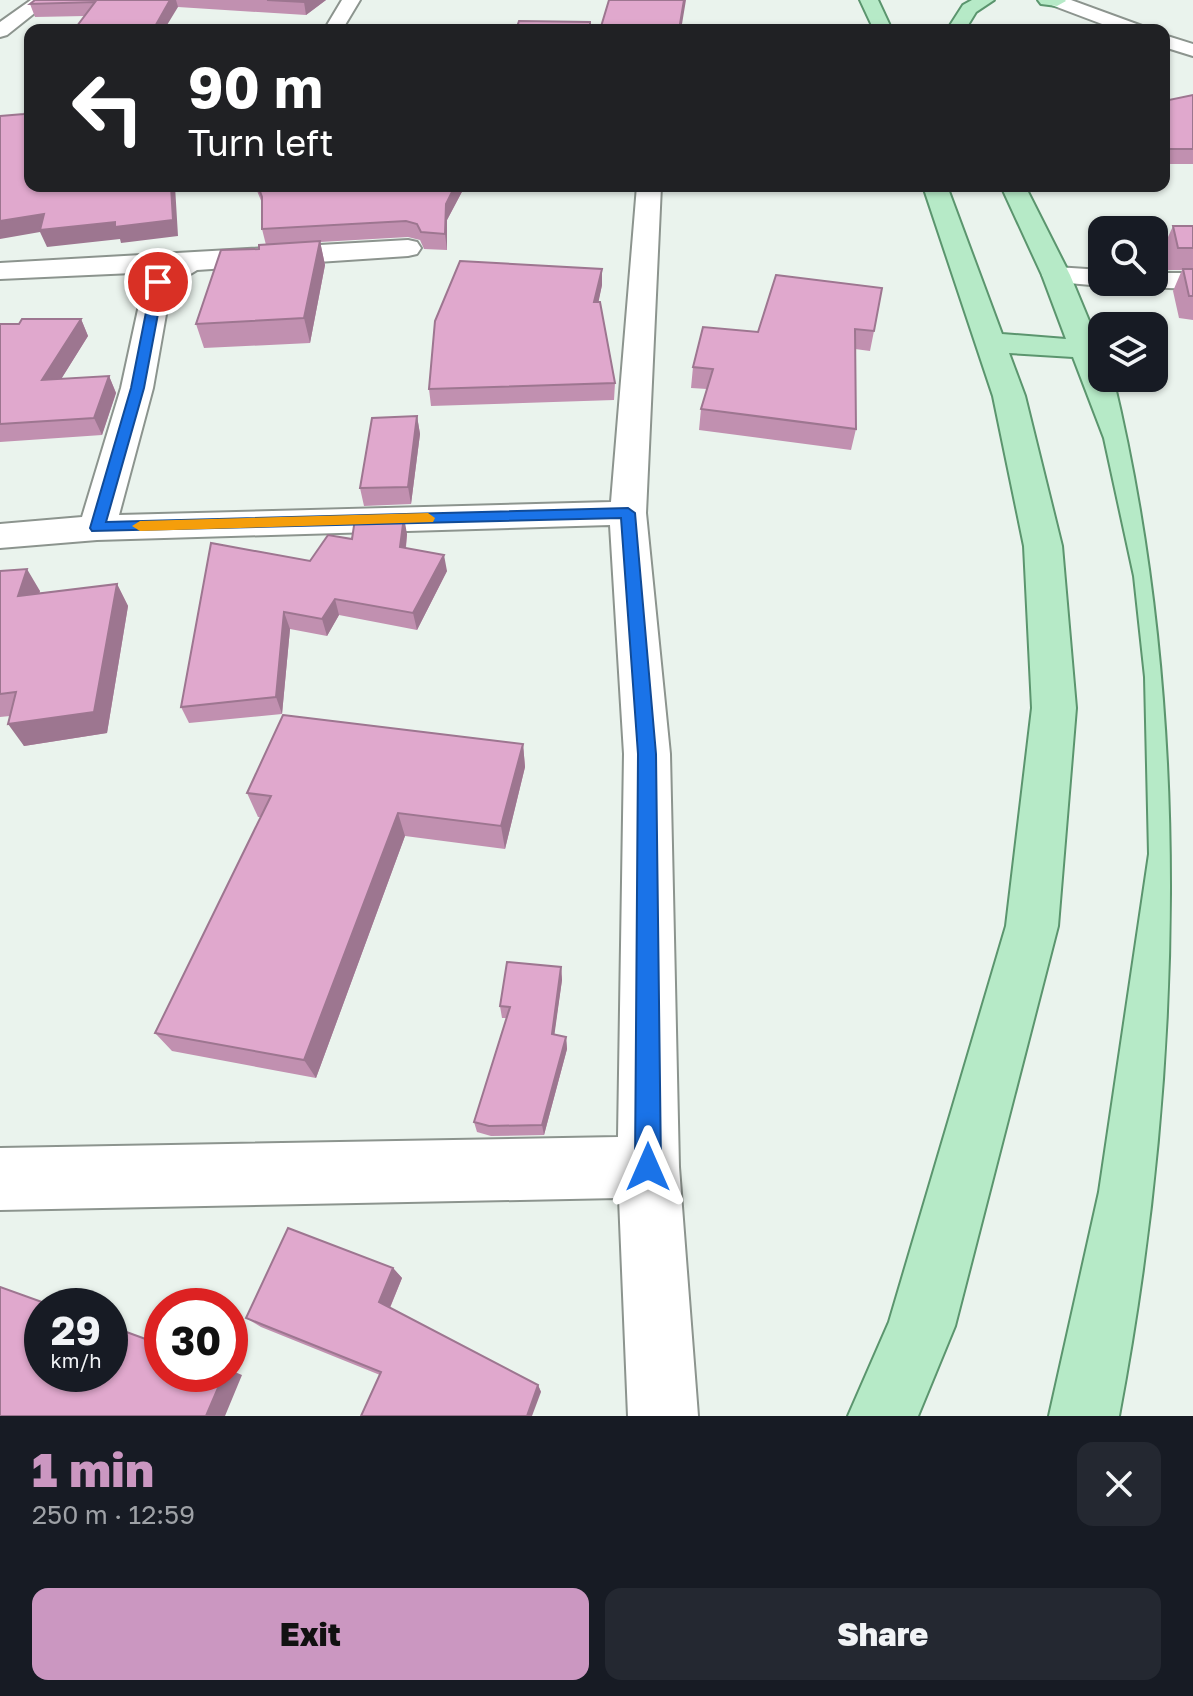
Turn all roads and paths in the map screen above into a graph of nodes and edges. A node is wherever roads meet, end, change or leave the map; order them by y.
1 (42, 0) edge
2 (351, 0) edge
3 (869, 0) edge
4 (985, 0) edge
5 (1047, 0) edge
6 (1056, 0) edge
7 (337, 24) edge
8 (880, 24) edge
9 (960, 24) edge
10 (1119, 24) edge
11 (0, 31) edge
12 (1170, 43) edge
13 (1193, 50) edge
14 (649, 192) edge
15 (937, 192) edge
16 (1016, 192) edge
17 (408, 248) edge
18 (190, 262) junction
19 (0, 271) edge
20 (1056, 275) junction
21 (1088, 277) edge
22 (1168, 281) edge
23 (1193, 281) edge
24 (989, 342) junction
25 (1085, 349) junction
26 (628, 513) junction
27 (97, 528) junction
28 (0, 536) edge
29 (648, 1167) junction
30 (0, 1179) edge
31 (663, 1416) edge
32 (883, 1416) edge
33 (1084, 1416) edge

1 - 11 street
2 - 7 street
3 - 8 main road
4 - 9 main road
5 - 6 main road
6 - 10 street
12 - 13 street
14 - 26 street
15 - 24 main road
16 - 20 main road
17 - 18 street
18 - 19 street
18 - 27 street
20 - 21 street
20 - 25 main road
22 - 23 street
24 - 25 main road
24 - 32 main road
25 - 33 main road
26 - 27 street
26 - 29 street
27 - 28 street
29 - 30 street
29 - 31 street

